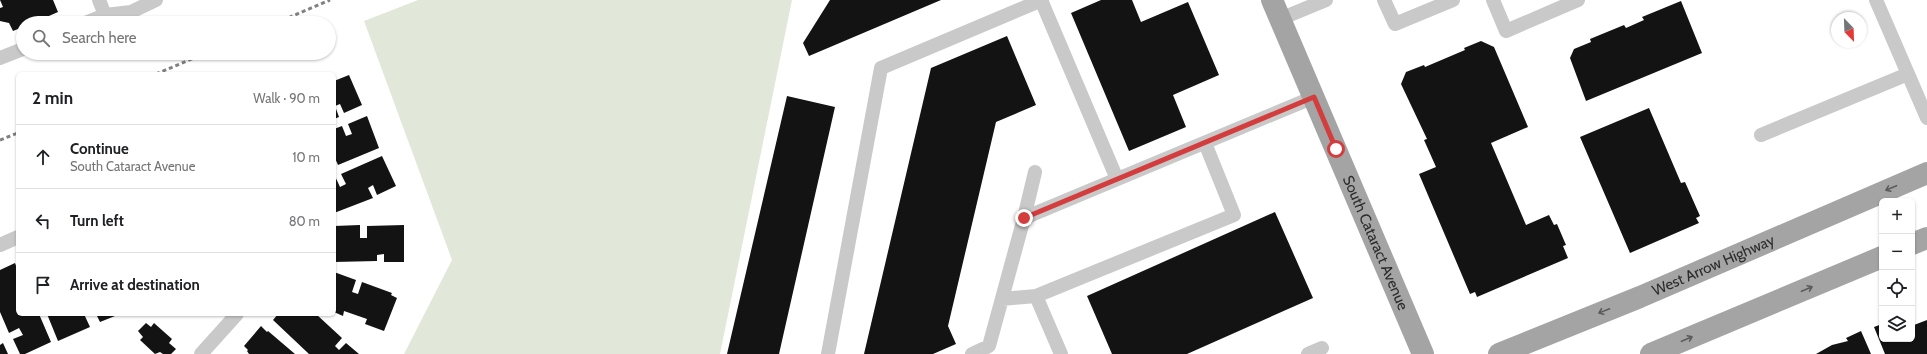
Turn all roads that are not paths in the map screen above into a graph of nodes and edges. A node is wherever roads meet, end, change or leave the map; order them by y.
1 (99, 0) edge
2 (156, 0) edge
3 (1041, 0) edge
4 (1326, 0) edge
5 (1384, 0) edge
6 (1453, 0) edge
7 (1493, 0) edge
8 (1578, 0) edge
9 (1876, 0) edge
10 (1276, 10) edge
11 (105, 15) joint
12 (16, 51) edge
13 (0, 58) edge
14 (1908, 74) junction
15 (1314, 97) junction
16 (1927, 118) edge
17 (1761, 135) dead end
18 (1205, 143) junction
19 (1035, 172) dead end
20 (1927, 173) edge
21 (1118, 179) junction
22 (1024, 218) junction
23 (16, 238) edge
24 (1927, 238) edge
25 (1915, 243) edge
26 (0, 244) edge
27 (1879, 258) edge
28 (1036, 296) junction
29 (1002, 299) junction
30 (235, 316) edge
31 (1322, 348) dead end
32 (201, 354) edge
33 (828, 354) edge
34 (972, 354) edge
35 (1061, 354) edge
36 (1308, 354) edge
37 (1423, 354) edge
38 (1499, 354) edge
39 (1651, 354) edge

1 - 11 lane
2 - 11 lane
3 - 21 lane
3 - 33 lane
4 - 10 lane
5 - 6 lane
7 - 8 lane
9 - 14 lane
10 - 15 main road, South Cataract Avenue
12 - 13 lane
14 - 16 lane
14 - 17 lane
15 - 18 lane
15 - 37 main road, South Cataract Avenue
18 - 21 lane
18 - 28 lane
19 - 22 lane
20 -> 38 main road, West Arrow Highway
21 - 22 lane
22 - 29 lane
23 - 26 lane
24 - 25 main road
39 -> 27 main road
28 - 29 lane
28 - 35 lane
29 - 34 lane
30 - 32 lane
31 - 36 lane

